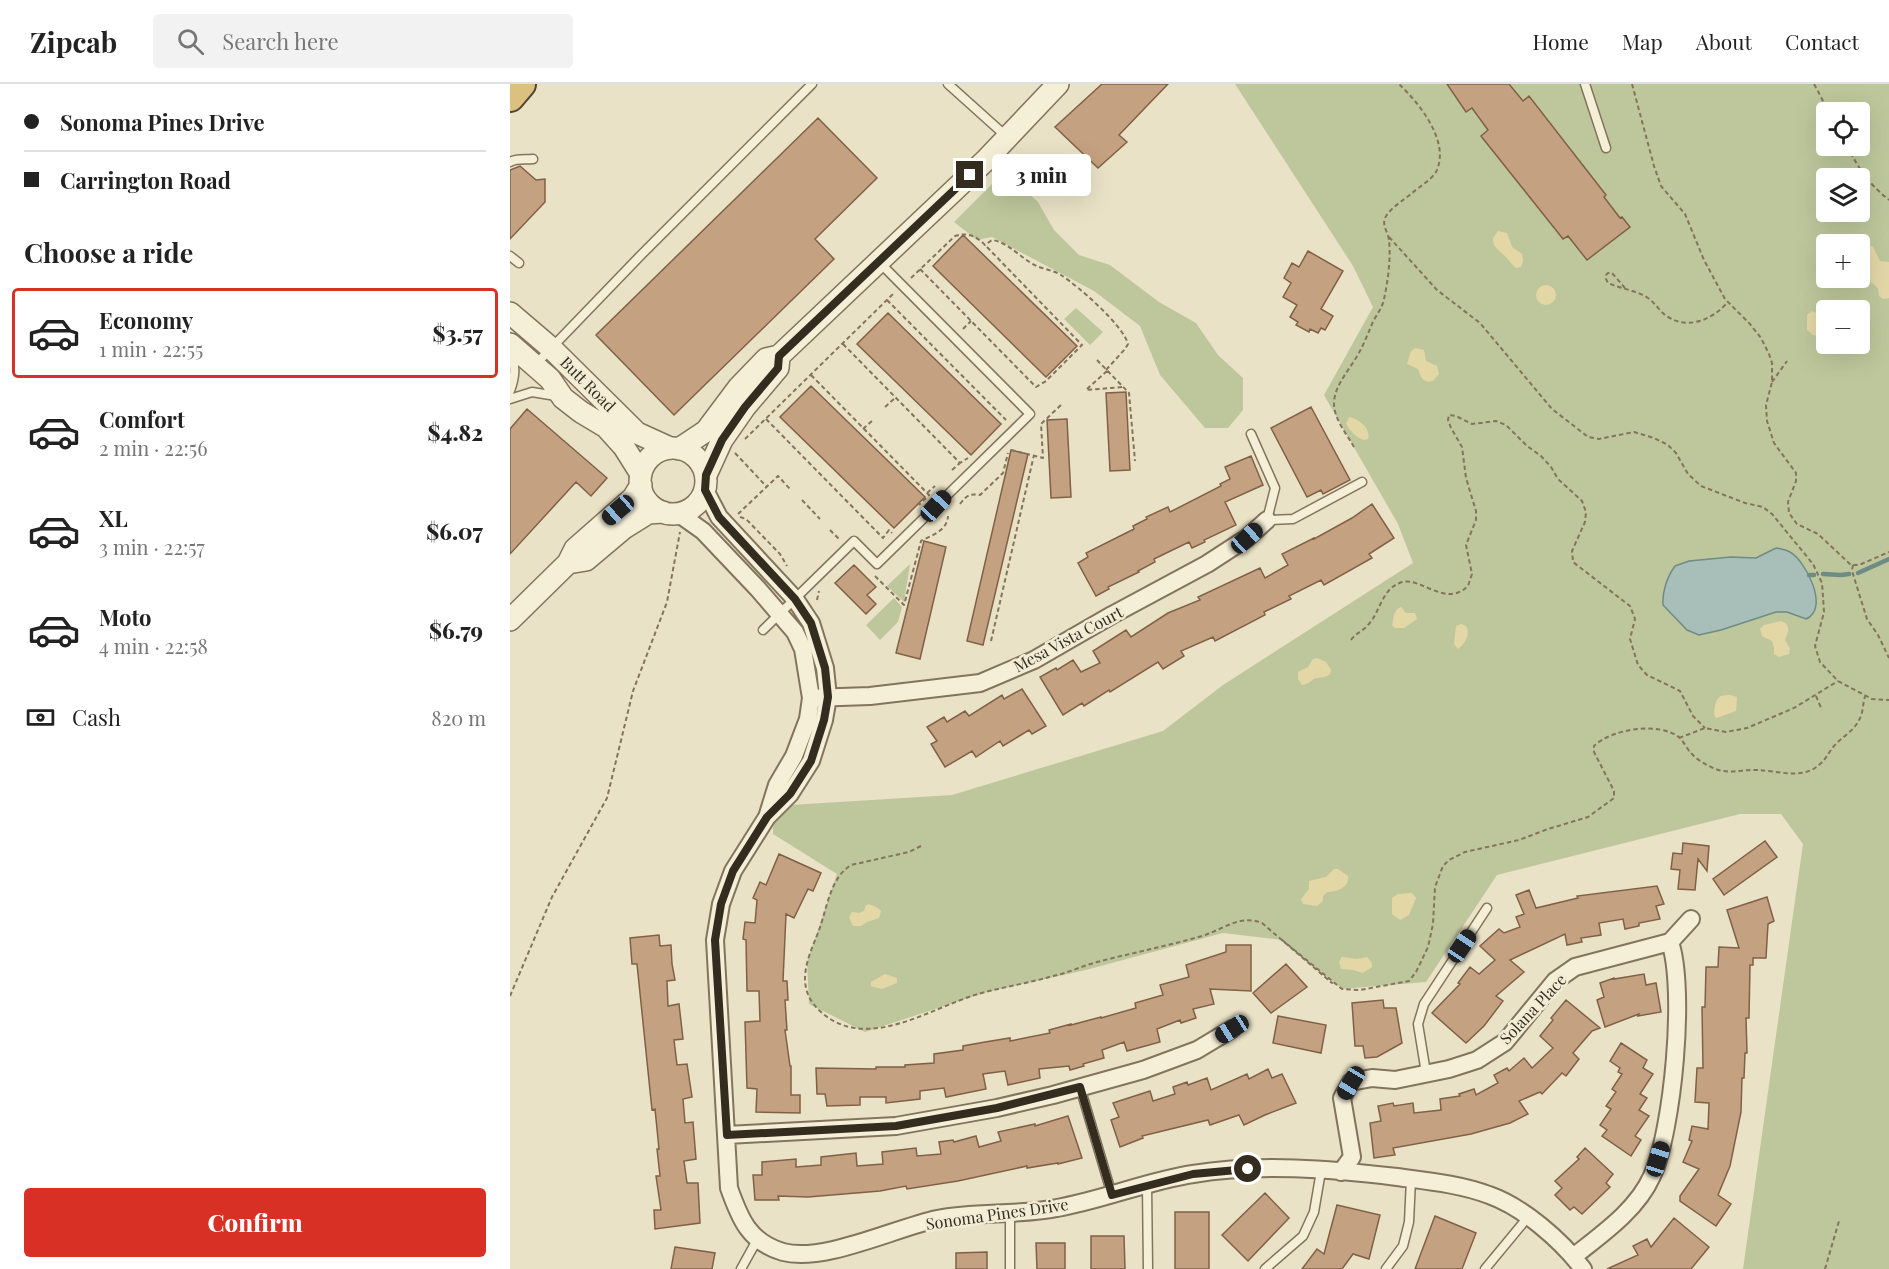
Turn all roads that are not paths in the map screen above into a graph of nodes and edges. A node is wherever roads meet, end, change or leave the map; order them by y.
1 (521, 84) edge
2 (812, 84) edge
3 (948, 84) edge
4 (1058, 84) edge
5 (1586, 84) edge
6 (510, 97) edge
7 (1006, 137) junction
8 (1605, 148) dead end
9 (533, 159) dead end
10 (510, 162) edge
11 (510, 256) edge
12 (879, 262) junction
13 (519, 263) dead end
14 (510, 313) edge
15 (510, 344) edge
16 (551, 348) junction
17 (510, 350) edge
18 (779, 356) junction
19 (535, 365) junction
20 (510, 391) edge
21 (563, 398) junction
22 (510, 399) edge
23 (1251, 434) dead end
24 (674, 448) junction
25 (641, 480) junction
26 (1362, 482) dead end
27 (706, 483) junction
28 (675, 517) junction
29 (1267, 520) junction
30 (568, 563) junction
31 (795, 599) junction
32 (780, 614) junction
33 (510, 621) edge
34 (762, 630) dead end
35 (820, 697) junction
36 (1488, 908) dead end
37 (1691, 919) dead end
38 (1670, 942) junction
39 (1232, 1029) dead end
40 (1426, 1074) junction
41 (1080, 1087) junction
42 (727, 1135) junction
43 (1320, 1171) junction
44 (1341, 1172) junction
45 (1411, 1179) junction
46 (1147, 1185) junction
47 (1112, 1195) junction
48 (1010, 1212) junction
49 (1528, 1217) junction
50 (757, 1240) junction
51 (1578, 1263) edge
52 (741, 1269) edge
53 (1010, 1269) edge
54 (1148, 1269) edge
55 (1265, 1269) edge
56 (1386, 1269) edge
57 (1485, 1269) edge

1 - 6 highway
2 - 16 lane
3 - 7 lane
4 - 7 street
5 - 8 lane
7 - 12 street
9 - 10 lane
11 - 13 lane
12 - 18 street
12 - 31 lane
14 - 16 street, Butt Road
15 - 19 street, Butt Road
16 - 19 lane
16 - 24 street, Butt Road
17 - 20 lane
18 - 24 street
18 - 27 street
19 - 21 street, Butt Road
21 - 22 lane
21 - 25 street, Butt Road
23 - 29 lane
24 - 25 street
24 - 27 street
25 - 28 street
25 - 30 street
26 - 29 lane
27 - 28 street
27 - 31 street, Sonoma Pines Drive
28 - 30 street
28 - 32 street, Sonoma Pines Drive
29 - 35 street, Mesa Vista Court
30 - 33 street
31 - 32 lane
31 - 35 street, Sonoma Pines Drive
32 - 34 lane
32 - 35 street, Sonoma Pines Drive
35 - 42 street, Sonoma Pines Drive
36 - 40 lane
37 - 38 street
38 - 40 street, Solana Place
38 - 51 street
39 - 41 street
40 - 44 street, Solana Place
41 - 42 street
41 - 47 lane
42 - 50 street, Sonoma Pines Drive
43 - 44 street, Sonoma Pines Drive
43 - 46 street, Sonoma Pines Drive
43 - 55 lane
44 - 45 street, Sonoma Pines Drive
45 - 49 street, Sonoma Pines Drive
45 - 56 lane
46 - 47 street, Sonoma Pines Drive
46 - 54 lane
47 - 48 street, Sonoma Pines Drive
48 - 50 street, Sonoma Pines Drive
48 - 53 lane
49 - 51 street, Sonoma Pines Drive
49 - 57 lane
50 - 52 lane

